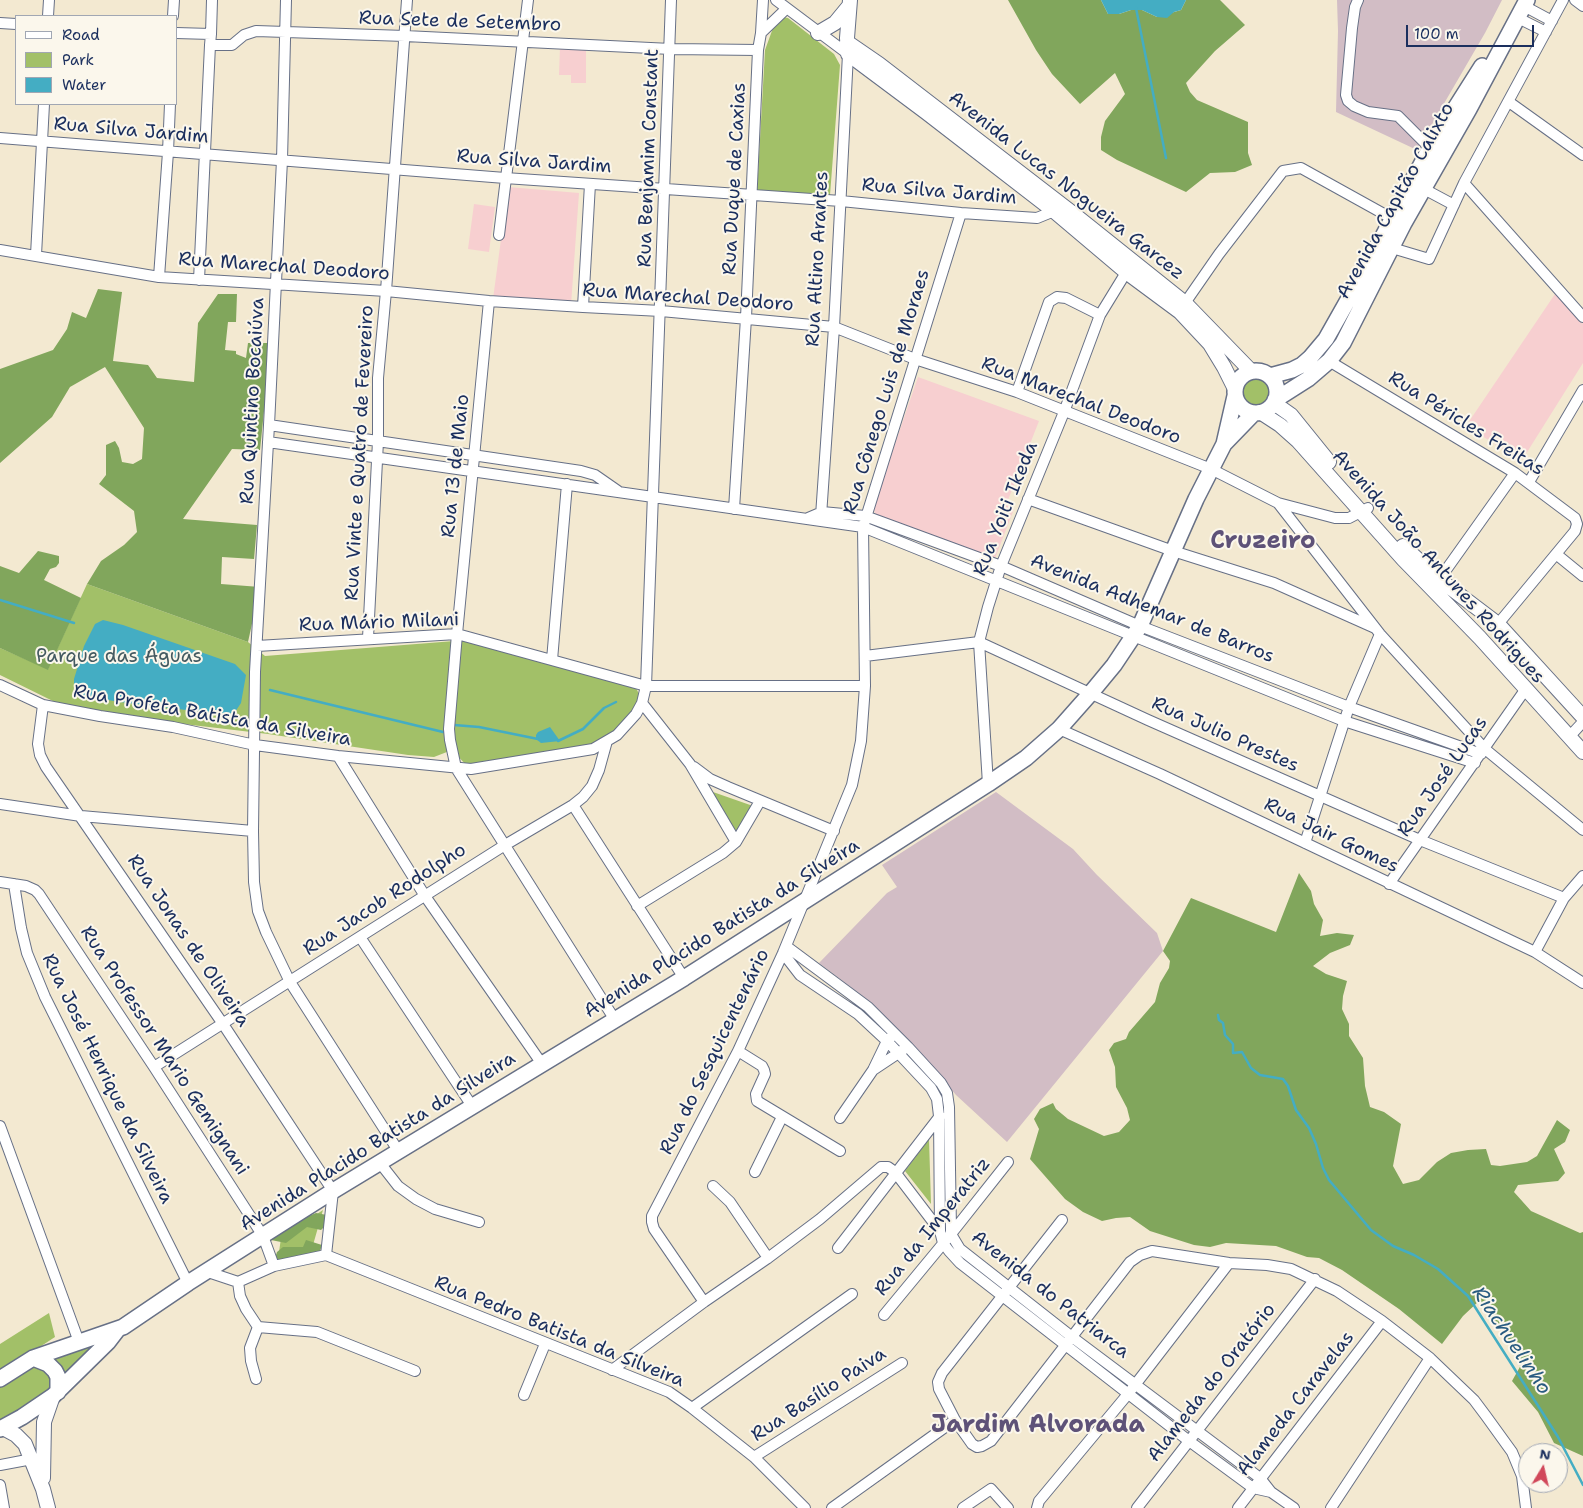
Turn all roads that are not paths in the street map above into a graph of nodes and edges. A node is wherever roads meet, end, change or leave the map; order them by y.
1 (49, 0) edge
2 (174, 0) edge
3 (212, 0) edge
4 (286, 0) edge
5 (407, 0) edge
6 (528, 0) edge
7 (671, 0) edge
8 (763, 0) edge
9 (776, 0) edge
10 (1358, 0) edge
11 (1563, 0) edge
12 (1575, 0) edge
13 (849, 3) edge
14 (1521, 6) edge
15 (1583, 6) edge
16 (786, 9) junction
17 (48, 15) edge
18 (173, 15) edge
19 (1552, 21) junction
20 (0, 24) edge
21 (15, 24) edge
22 (1546, 32) junction
23 (178, 33) edge
24 (285, 33) junction
25 (761, 33) junction
26 (818, 33) junction
27 (211, 34) junction
28 (405, 36) junction
29 (522, 42) junction
30 (210, 45) junction
31 (848, 48) junction
32 (671, 49) junction
33 (758, 50) junction
34 (1509, 102) junction
35 (44, 105) edge
36 (170, 105) edge
37 (0, 138) edge
38 (43, 142) junction
39 (1430, 148) junction
40 (168, 152) junction
41 (206, 155) junction
42 (1583, 156) edge
43 (282, 160) junction
44 (395, 169) junction
45 (505, 178) junction
46 (1464, 183) junction
47 (590, 184) junction
48 (666, 189) junction
49 (1424, 189) junction
50 (751, 194) junction
51 (841, 201) junction
52 (1454, 205) junction
53 (1060, 209) junction
54 (961, 213) junction
55 (1393, 219) junction
56 (499, 235) dead end
57 (1392, 248) junction
58 (0, 250) edge
59 (36, 256) junction
60 (1129, 267) junction
61 (159, 277) junction
62 (199, 280) junction
63 (276, 285) junction
64 (386, 291) junction
65 (489, 301) junction
66 (1185, 303) junction
67 (583, 307) junction
68 (661, 310) junction
69 (1100, 315) junction
70 (1583, 317) edge
71 (746, 318) junction
72 (1200, 325) junction
73 (834, 327) junction
74 (916, 359) junction
75 (1329, 361) junction
76 (1251, 371) junction
77 (1270, 376) junction
78 (1583, 390) edge
79 (1018, 392) junction
80 (1235, 393) junction
81 (1274, 401) junction
82 (1064, 412) junction
83 (1257, 412) junction
84 (270, 425) junction
85 (378, 441) junction
86 (268, 442) junction
87 (1224, 444) junction
88 (475, 456) junction
89 (377, 457) junction
90 (1211, 469) junction
91 (474, 472) junction
92 (1515, 473) junction
93 (1529, 482) junction
94 (567, 484) junction
95 (619, 492) junction
96 (654, 497) junction
97 (1028, 499) junction
98 (1278, 503) junction
99 (734, 508) junction
100 (1364, 510) junction
101 (821, 516) junction
102 (864, 521) junction
103 (938, 542) junction
104 (1173, 551) junction
105 (933, 554) junction
106 (1556, 554) junction
107 (1001, 566) junction
108 (1583, 576) edge
109 (996, 581) junction
110 (1436, 585) junction
111 (1498, 624) junction
112 (1138, 631) junction
113 (1378, 631) junction
114 (457, 634) junction
115 (368, 638) junction
116 (979, 642) junction
117 (257, 646) junction
118 (865, 656) junction
119 (552, 660) junction
120 (1254, 670) junction
121 (1249, 682) junction
122 (0, 685) edge
123 (646, 686) junction
124 (865, 686) junction
125 (1525, 690) junction
126 (1090, 694) junction
127 (642, 703) junction
128 (43, 705) junction
129 (1349, 707) junction
130 (1583, 716) edge
131 (1344, 721) junction
132 (1583, 722) edge
133 (1059, 729) junction
134 (1569, 737) junction
135 (607, 741) junction
136 (255, 745) junction
137 (1483, 752) junction
138 (1583, 752) edge
139 (338, 756) junction
140 (1475, 763) junction
141 (690, 764) junction
142 (456, 768) junction
143 (988, 784) junction
144 (1320, 795) junction
145 (760, 801) junction
146 (0, 804) edge
147 (573, 805) junction
148 (81, 816) junction
149 (834, 830) junction
150 (1583, 830) edge
151 (253, 831) junction
152 (1420, 840) junction
153 (736, 842) junction
154 (1305, 843) junction
155 (505, 845) junction
156 (1583, 876) edge
157 (0, 882) edge
158 (14, 884) junction
159 (1389, 884) junction
160 (425, 896) junction
161 (1564, 898) junction
162 (803, 902) junction
163 (637, 906) junction
164 (360, 938) junction
165 (785, 950) junction
166 (1535, 952) junction
167 (684, 978) junction
168 (290, 982) junction
169 (1583, 983) edge
170 (615, 1020) junction
171 (223, 1024) junction
172 (891, 1037) junction
173 (904, 1050) junction
174 (738, 1051) junction
175 (542, 1064) junction
176 (154, 1067) junction
177 (873, 1070) junction
178 (472, 1106) junction
179 (949, 1106) junction
180 (939, 1116) junction
181 (782, 1118) junction
182 (840, 1118) dead end
183 (0, 1126) edge
184 (840, 1151) dead end
185 (399, 1152) junction
186 (1008, 1162) dead end
187 (380, 1163) junction
188 (755, 1172) dead end
189 (895, 1172) junction
190 (713, 1186) dead end
191 (332, 1191) junction
192 (1062, 1220) dead end
193 (479, 1222) dead end
194 (947, 1231) junction
195 (263, 1236) junction
196 (943, 1243) junction
197 (838, 1248) dead end
198 (326, 1255) junction
199 (768, 1258) junction
200 (1229, 1263) junction
201 (274, 1266) junction
202 (208, 1272) junction
203 (1315, 1279) junction
204 (238, 1282) junction
205 (188, 1283) junction
206 (1005, 1291) junction
207 (852, 1294) dead end
208 (704, 1302) junction
209 (884, 1315) dead end
210 (1382, 1321) junction
211 (258, 1327) junction
212 (118, 1329) junction
213 (1069, 1341) junction
214 (79, 1342) junction
215 (545, 1344) junction
216 (33, 1358) junction
217 (1430, 1358) junction
218 (902, 1363) dead end
219 (612, 1370) junction
220 (415, 1371) dead end
221 (0, 1379) edge
222 (256, 1379) dead end
223 (1135, 1384) junction
224 (56, 1394) junction
225 (1128, 1394) junction
226 (524, 1395) dead end
227 (692, 1408) junction
228 (955, 1420) junction
229 (1, 1428) edge
230 (1196, 1431) junction
231 (1189, 1441) junction
232 (754, 1457) junction
233 (32, 1458) junction
234 (0, 1464) edge
235 (1260, 1478) junction
236 (0, 1484) edge
237 (1253, 1488) junction
238 (43, 1489) junction
239 (1271, 1492) junction
240 (4, 1508) edge
241 (48, 1508) edge
242 (805, 1508) edge
243 (832, 1508) edge
244 (963, 1508) edge
245 (1008, 1508) edge
246 (1037, 1508) edge
247 (1137, 1508) edge
248 (1238, 1508) edge
249 (1294, 1508) edge
250 (1330, 1508) edge
251 (1525, 1508) edge

1 - 17 street
2 - 18 street
3 - 27 street
4 - 24 street, Rua Quintino Bocaiúva
5 - 28 street, Rua Vinte e Quatro de Fevereiro
6 - 29 street
7 - 32 street, Rua Benjamim Constant
8 - 25 street, Rua Duque de Caxias
9 - 16 street
10 - 39 street
11 - 19 street
12 - 15 street
13 - 26 street
13 - 31 street, Rua Altino Arantes
14 - 19 street
14 - 22 street
14 - 39 main road, Avenida Capitão Calixto
14 - 49 main road, Avenida Capitão Calixto
16 - 25 street
16 - 26 street
19 - 22 street
20 - 21 street
22 - 34 street
23 - 27 street
24 - 28 street, Rua Sete de Setembro
24 - 30 street, Rua Sete de Setembro
24 - 43 street, Rua Quintino Bocaiúva
25 - 33 street, Rua Duque de Caxias
26 - 31 street
27 - 30 street
28 - 29 street, Rua Sete de Setembro
28 - 44 street, Rua Vinte e Quatro de Fevereiro
29 - 32 street, Rua Sete de Setembro
29 - 45 street
30 - 41 street
31 - 51 street, Rua Altino Arantes
31 - 53 street, Avenida Lucas Nogueira Garcez
32 - 33 street, Rua Sete de Setembro
32 - 48 street, Rua Benjamim Constant
33 - 50 street, Rua Duque de Caxias
34 - 42 street
34 - 46 street
35 - 38 street
36 - 40 street
37 - 38 street, Rua Silva Jardim
38 - 40 street, Rua Silva Jardim
38 - 59 street
39 - 55 main road, Avenida Capitão Calixto
40 - 41 street, Rua Silva Jardim
40 - 61 street
41 - 43 street, Rua Silva Jardim
41 - 62 street
43 - 44 street, Rua Silva Jardim
43 - 63 street, Rua Quintino Bocaiúva
44 - 45 street, Rua Silva Jardim
44 - 64 street, Rua Vinte e Quatro de Fevereiro
45 - 47 street, Rua Silva Jardim
45 - 56 street
46 - 52 street
46 - 70 street
47 - 48 street, Rua Silva Jardim
47 - 67 street
48 - 50 street, Rua Silva Jardim
48 - 68 street, Rua Benjamim Constant
49 - 52 street
49 - 57 main road, Avenida Capitão Calixto
50 - 51 street, Rua Silva Jardim
50 - 71 street, Rua Duque de Caxias
51 - 54 street, Rua Silva Jardim
51 - 73 street, Rua Altino Arantes
52 - 57 street
53 - 54 street, Rua Silva Jardim
53 - 60 street, Avenida Lucas Nogueira Garcez
54 - 74 street, Rua Cônego Luis de Moraes
55 - 66 street
55 - 77 main road, Avenida Capitão Calixto
57 - 75 main road, Avenida Capitão Calixto
58 - 59 street, Rua Marechal Deodoro
59 - 61 street, Rua Marechal Deodoro
60 - 66 street, Avenida Lucas Nogueira Garcez
60 - 69 street, Rua Yoiti Ikeda
60 - 72 street, Avenida Lucas Nogueira Garcez
61 - 62 street, Rua Marechal Deodoro
62 - 63 street, Rua Marechal Deodoro
63 - 64 street, Rua Marechal Deodoro
63 - 84 street, Rua Quintino Bocaiúva
64 - 65 street, Rua Marechal Deodoro
64 - 85 street, Rua Vinte e Quatro de Fevereiro
65 - 67 street, Rua Marechal Deodoro
65 - 88 street, Rua 13 de Maio
66 - 72 street, Avenida Lucas Nogueira Garcez
67 - 68 street, Rua Marechal Deodoro
68 - 71 street, Rua Marechal Deodoro
68 - 96 street, Rua Benjamim Constant
69 - 79 street
69 - 82 street, Rua Yoiti Ikeda
71 - 73 street, Rua Marechal Deodoro
71 - 99 street, Rua Duque de Caxias
72 - 76 street, Avenida Lucas Nogueira Garcez
72 - 80 street, Avenida Lucas Nogueira Garcez
73 - 74 street, Rua Marechal Deodoro
73 - 101 street, Rua Altino Arantes
74 - 79 street, Rua Marechal Deodoro
74 - 102 street, Rua Cônego Luis de Moraes
75 - 81 main road, Avenida Capitão Calixto
75 - 92 street, Rua Péricles Freitas
76 - 77 main road
76 - 80 main road
77 - 81 main road
78 - 93 street
79 - 82 street, Rua Marechal Deodoro
80 - 83 main road
80 - 87 main road, Avenida Placido Batista da Silveira
81 - 83 main road
81 - 100 street, Avenida João Antunes Rodrigues
82 - 90 street, Rua Marechal Deodoro
82 - 97 street, Rua Yoiti Ikeda
83 - 87 main road, Avenida Placido Batista da Silveira
83 - 100 street, Avenida João Antunes Rodrigues
84 - 85 street
84 - 86 street, Rua Quintino Bocaiúva
85 - 88 street
85 - 89 street, Rua Vinte e Quatro de Fevereiro
86 - 89 street
86 - 117 street, Rua Quintino Bocaiúva
87 - 90 main road, Avenida Placido Batista da Silveira
88 - 91 street, Rua 13 de Maio
88 - 95 street
89 - 91 street
89 - 115 street, Rua Vinte e Quatro de Fevereiro
90 - 98 street, Rua Marechal Deodoro
90 - 104 main road, Avenida Placido Batista da Silveira
91 - 94 street
91 - 114 street, Rua 13 de Maio
92 - 93 street, Rua Péricles Freitas
92 - 110 street
93 - 106 street, Rua Péricles Freitas
94 - 95 street
94 - 119 street
95 - 96 street
96 - 99 street
96 - 123 street, Rua Benjamim Constant
97 - 104 street
97 - 107 street, Rua Yoiti Ikeda
98 - 100 street, Rua Marechal Deodoro
98 - 113 street, Avenida Adhemar de Barros
99 - 101 street
100 - 110 street, Avenida João Antunes Rodrigues
101 - 102 street, Avenida Adhemar de Barros
102 - 103 street, Avenida Adhemar de Barros
102 - 105 street, Avenida Adhemar de Barros
102 - 118 street, Rua Cônego Luis de Moraes
103 - 105 street
103 - 107 street, Avenida Adhemar de Barros
104 - 112 main road, Avenida Placido Batista da Silveira
104 - 113 street
105 - 109 street, Avenida Adhemar de Barros
106 - 108 street
106 - 111 street
107 - 109 street, Rua Yoiti Ikeda
107 - 112 street, Avenida Adhemar de Barros
109 - 112 street, Avenida Adhemar de Barros
109 - 116 street, Rua Yoiti Ikeda
110 - 111 street, Avenida João Antunes Rodrigues
110 - 125 street, Avenida João Antunes Rodrigues
111 - 130 street, Avenida João Antunes Rodrigues
112 - 120 street, Avenida Adhemar de Barros
112 - 121 street, Avenida Adhemar de Barros
112 - 126 main road, Avenida Placido Batista da Silveira
113 - 129 street
113 - 137 street, Avenida Adhemar de Barros
114 - 115 street, Rua Mário Milani
114 - 119 street, Rua Mário Milani
114 - 142 street, Rua 13 de Maio
115 - 117 street, Rua Mário Milani
116 - 118 street
116 - 126 street, Rua Julio Prestes
116 - 143 street, Rua Yoiti Ikeda
117 - 136 street, Rua Quintino Bocaiúva
118 - 124 street, Rua Cônego Luis de Moraes
119 - 123 street, Rua Mário Milani
120 - 121 street
120 - 129 street, Avenida Adhemar de Barros
121 - 131 street, Avenida Adhemar de Barros
122 - 128 street, Rua Profeta Batista da Silveira
123 - 124 street, Rua Mário Milani
123 - 127 street, Rua Benjamim Constant
124 - 149 street, Rua Cônego Luis de Moraes
125 - 134 street, Avenida João Antunes Rodrigues
125 - 137 street, Rua José Lucas
126 - 133 main road, Avenida Placido Batista da Silveira
126 - 144 street, Rua Julio Prestes
127 - 135 street, Rua Profeta Batista da Silveira
127 - 141 street
128 - 136 street, Rua Profeta Batista da Silveira
128 - 148 street, Rua Jonas de Oliveira
129 - 131 street
129 - 137 street, Avenida Adhemar de Barros
131 - 140 street, Avenida Adhemar de Barros
131 - 144 street
132 - 134 street
133 - 143 main road, Avenida Placido Batista da Silveira
133 - 154 street, Rua Jair Gomes
134 - 138 street, Avenida João Antunes Rodrigues
135 - 142 street, Rua Profeta Batista da Silveira
135 - 147 street, Rua Jacob Rodolpho
136 - 139 street, Rua Profeta Batista da Silveira
136 - 151 street, Rua Quintino Bocaiúva
137 - 140 street, Rua José Lucas
137 - 150 street, Avenida Adhemar de Barros
139 - 142 street, Rua Profeta Batista da Silveira
139 - 160 street
140 - 152 street, Rua José Lucas
141 - 145 street
141 - 153 street
142 - 155 street
143 - 162 main road, Avenida Placido Batista da Silveira
144 - 152 street, Rua Julio Prestes
144 - 154 street
145 - 149 street
145 - 153 street
146 - 148 street
147 - 155 street, Rua Jacob Rodolpho
147 - 163 street
148 - 151 street
148 - 171 street, Rua Jonas de Oliveira
149 - 162 street, Rua Cônego Luis de Moraes
151 - 168 street, Rua Quintino Bocaiúva
152 - 159 street, Rua José Lucas
152 - 161 street, Rua Julio Prestes
153 - 163 street
154 - 159 street, Rua Jair Gomes
155 - 160 street, Rua Jacob Rodolpho
155 - 170 street
156 - 161 street
157 - 158 street, Rua Professor Mario Gemignani
158 - 176 street, Rua Professor Mario Gemignani
158 - 205 street, Rua José Henrique da Silveira
159 - 166 street, Rua Jair Gomes
160 - 164 street, Rua Jacob Rodolpho
160 - 175 street
161 - 166 street
162 - 165 street, Rua do Sesquicentenário
162 - 167 main road, Avenida Placido Batista da Silveira
163 - 167 street
164 - 168 street, Rua Jacob Rodolpho
164 - 178 street
165 - 172 street, Avenida do Patriarca
165 - 174 street, Rua do Sesquicentenário
166 - 169 street, Rua Jair Gomes
167 - 170 main road, Avenida Placido Batista da Silveira
168 - 171 street, Rua Jacob Rodolpho
168 - 185 street, Rua Quintino Bocaiúva
170 - 175 main road, Avenida Placido Batista da Silveira
171 - 176 street, Rua Jacob Rodolpho
171 - 191 street, Rua Jonas de Oliveira
172 - 173 street, Avenida do Patriarca
172 - 177 street
173 - 177 street
173 - 179 street, Avenida do Patriarca
173 - 180 street, Avenida do Patriarca
174 - 181 street
174 - 208 street, Rua do Sesquicentenário
175 - 178 main road, Avenida Placido Batista da Silveira
176 - 195 street, Rua Professor Mario Gemignani
177 - 182 street
178 - 185 main road, Avenida Placido Batista da Silveira
179 - 180 street
179 - 194 street, Avenida do Patriarca
180 - 189 street
180 - 194 street, Avenida do Patriarca
181 - 184 street
181 - 188 street
183 - 214 street
185 - 187 main road, Avenida Placido Batista da Silveira
186 - 194 street, Rua da Imperatriz
187 - 191 main road, Avenida Placido Batista da Silveira
187 - 193 street
189 - 194 street
189 - 197 street
189 - 199 street
190 - 199 street
191 - 195 main road, Avenida Placido Batista da Silveira
191 - 198 street
192 - 206 street
194 - 196 street, Rua da Imperatriz
194 - 206 street, Avenida do Patriarca
195 - 201 street, Rua Professor Mario Gemignani
195 - 202 main road, Avenida Placido Batista da Silveira
196 - 206 street, Avenida do Patriarca
196 - 209 street, Rua da Imperatriz
198 - 201 street
198 - 215 street, Rua Pedro Batista da Silveira
199 - 208 street
200 - 203 street
200 - 213 street
200 - 223 street
201 - 204 street
202 - 204 street
202 - 205 main road, Avenida Placido Batista da Silveira
203 - 210 street
203 - 230 street, Alameda do Oratório
204 - 211 street
205 - 212 main road, Avenida Placido Batista da Silveira
206 - 213 street, Avenida do Patriarca
206 - 228 street
207 - 227 street
208 - 219 street
210 - 217 street
210 - 235 street, Alameda Caravelas
211 - 220 street
211 - 222 street
212 - 214 main road, Avenida Placido Batista da Silveira
212 - 224 main road, Avenida Placido Batista da Silveira
213 - 223 street, Avenida do Patriarca
213 - 225 street, Avenida do Patriarca
213 - 228 street
214 - 216 main road, Avenida Placido Batista da Silveira
215 - 219 street, Rua Pedro Batista da Silveira
215 - 226 street
216 - 221 main road, Avenida Placido Batista da Silveira
216 - 224 main road
217 - 250 street
217 - 251 street
218 - 232 street, Rua Basílio Paiva
219 - 227 street, Rua Pedro Batista da Silveira
223 - 225 street
223 - 230 street, Avenida do Patriarca
224 - 229 main road, Avenida Placido Batista da Silveira
224 - 238 street
225 - 231 street, Avenida do Patriarca
225 - 246 street
227 - 232 street, Rua Pedro Batista da Silveira
228 - 243 street
229 - 233 street
230 - 231 street, Alameda do Oratório
230 - 235 street, Avenida do Patriarca
231 - 237 street, Avenida do Patriarca
231 - 247 street, Alameda do Oratório
232 - 242 street, Rua Pedro Batista da Silveira
233 - 234 street
233 - 238 street
235 - 237 street, Alameda Caravelas
235 - 239 street, Avenida do Patriarca
236 - 240 street
237 - 239 street, Avenida do Patriarca
237 - 248 street, Alameda Caravelas
238 - 241 street
239 - 249 street, Avenida do Patriarca
244 - 245 street

